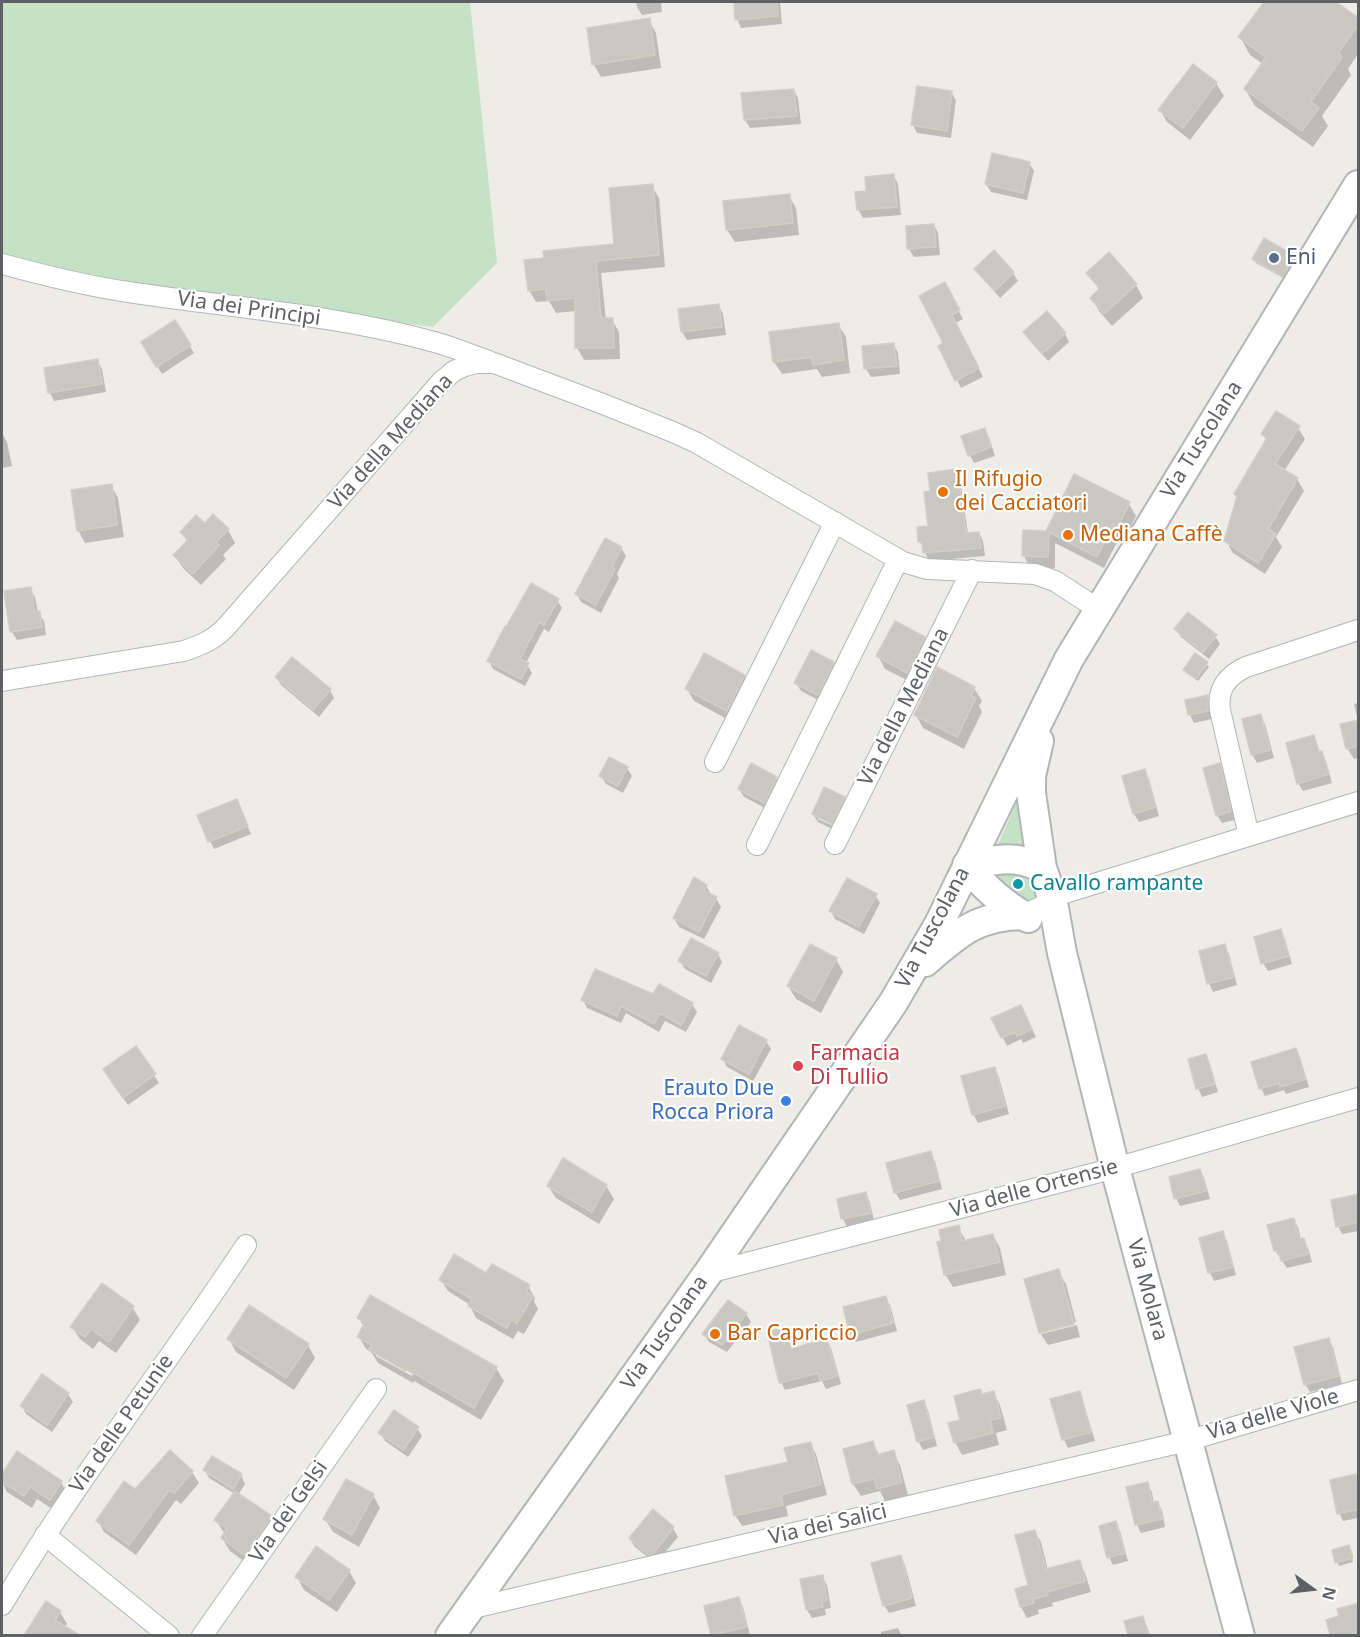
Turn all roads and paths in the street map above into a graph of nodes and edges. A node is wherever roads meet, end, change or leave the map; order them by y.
1 (1359, 185) edge
2 (2, 264) edge
3 (495, 363) junction
4 (836, 522) junction
5 (898, 560) junction
6 (972, 570) junction
7 (1098, 609) junction
8 (1359, 630) edge
9 (1069, 658) junction
10 (2, 681) edge
11 (715, 762) dead end
12 (1359, 802) edge
13 (1249, 836) junction
14 (835, 844) dead end
15 (757, 845) dead end
16 (967, 865) junction
17 (1042, 868) junction
18 (1052, 897) junction
19 (1023, 915) junction
20 (1059, 943) junction
21 (910, 976) junction
22 (1359, 1098) edge
23 (1115, 1168) junction
24 (246, 1245) dead end
25 (708, 1274) junction
26 (376, 1389) dead end
27 (1359, 1390) edge
28 (1187, 1441) junction
29 (45, 1535) junction
30 (2, 1605) edge
31 (469, 1609) junction
32 (169, 1635) edge
33 (202, 1635) edge
34 (450, 1635) edge
35 (1240, 1635) edge

1 - 7 main road, Via Tuscolana
2 - 3 street, Via dei Principi
3 - 4 street, Via della Mediana
3 - 10 street, Via della Mediana
4 - 5 street, Via della Mediana
4 - 11 street
5 - 6 street, Via della Mediana
5 - 15 street
6 - 7 street, Via della Mediana
6 - 14 street, Via della Mediana
7 - 9 main road, Via Tuscolana
8 - 13 street
9 - 16 main road, Via Tuscolana
9 - 17 main road, Via Molara
12 - 13 street
13 - 18 street
16 - 17 main road
16 - 19 main road
16 - 21 main road, Via Tuscolana
17 - 18 main road, Via Molara
18 - 19 street
18 - 20 main road, Via Molara
19 - 20 main road
19 - 21 main road
20 - 23 main road, Via Molara
21 - 25 main road, Via Tuscolana
22 - 23 street, Via delle Ortensie
23 - 25 street, Via delle Ortensie
23 - 28 main road, Via Molara
24 - 29 street, Via delle Petunie
25 - 31 main road, Via Tuscolana
26 - 33 street, Via dei Gelsi
27 - 28 street, Via delle Viole
28 - 31 street, Via dei Salici
28 - 35 main road, Via Molara
29 - 30 street, Via delle Petunie
29 - 32 street
31 - 34 main road, Via Tuscolana

